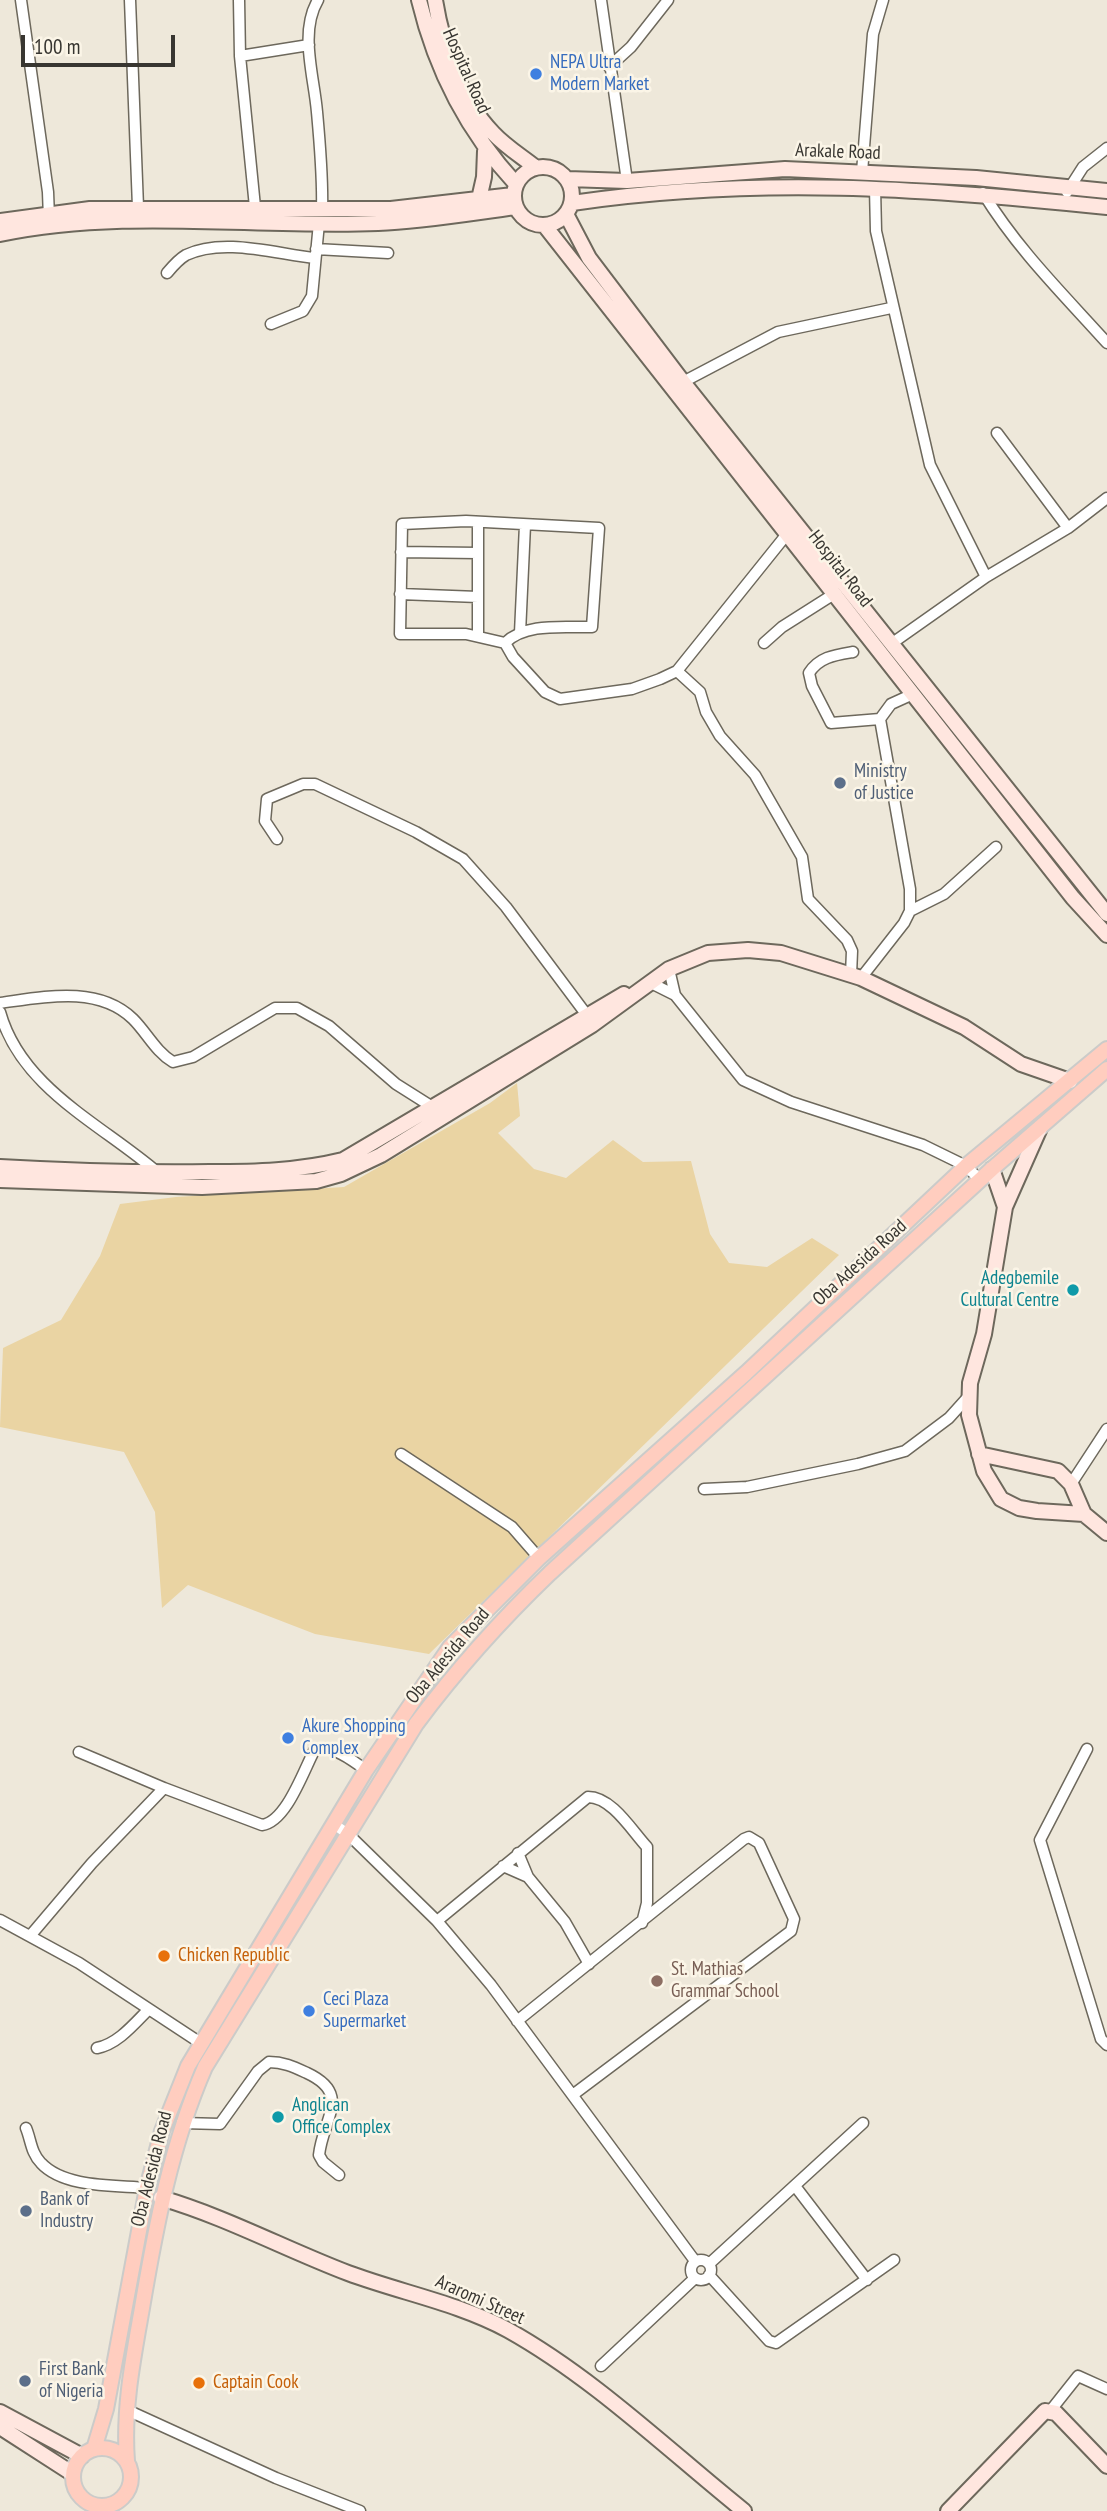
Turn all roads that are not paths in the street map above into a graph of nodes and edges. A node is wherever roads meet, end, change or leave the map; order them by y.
1 (21, 0) edge
2 (130, 0) edge
3 (239, 0) edge
4 (318, 0) edge
5 (419, 0) edge
6 (435, 0) edge
7 (601, 0) edge
8 (668, 0) edge
9 (883, 0) edge
10 (309, 46) junction
11 (240, 56) junction
12 (609, 67) junction
13 (1107, 148) edge
14 (485, 151) junction
15 (535, 167) junction
16 (862, 172) junction
17 (568, 179) junction
18 (627, 181) junction
19 (875, 188) junction
20 (1069, 188) junction
21 (1107, 191) edge
22 (983, 193) junction
23 (515, 196) junction
24 (479, 199) junction
25 (1063, 202) junction
26 (138, 207) junction
27 (255, 207) junction
28 (1107, 207) edge
29 (569, 209) junction
30 (320, 216) junction
31 (49, 219) junction
32 (0, 221) edge
33 (545, 226) junction
34 (0, 234) edge
35 (388, 253) dead end
36 (315, 254) junction
37 (166, 274) dead end
38 (891, 308) junction
39 (271, 324) dead end
40 (1107, 343) edge
41 (683, 382) junction
42 (998, 433) dead end
43 (1107, 498) edge
44 (478, 522) junction
45 (525, 524) junction
46 (1068, 528) junction
47 (787, 534) junction
48 (401, 552) junction
49 (478, 553) junction
50 (986, 577) junction
51 (400, 594) junction
52 (834, 594) junction
53 (478, 597) junction
54 (520, 632) junction
55 (478, 636) junction
56 (505, 643) junction
57 (764, 643) dead end
58 (891, 644) junction
59 (853, 652) dead end
60 (677, 671) junction
61 (914, 694) junction
62 (880, 719) junction
63 (276, 839) dead end
64 (996, 847) dead end
65 (910, 911) junction
66 (1107, 914) edge
67 (1107, 935) edge
68 (668, 969) junction
69 (856, 976) junction
70 (644, 986) junction
71 (675, 995) junction
72 (0, 1003) edge
73 (0, 1012) edge
74 (586, 1014) junction
75 (1107, 1049) edge
76 (1107, 1069) edge
77 (1070, 1081) junction
78 (435, 1108) junction
79 (1040, 1128) junction
80 (967, 1166) junction
81 (0, 1167) edge
82 (992, 1169) junction
83 (160, 1174) junction
84 (0, 1180) edge
85 (980, 1180) junction
86 (1005, 1207) junction
87 (967, 1398) junction
88 (1107, 1429) edge
89 (401, 1454) dead end
90 (979, 1454) junction
91 (1071, 1484) junction
92 (704, 1489) dead end
93 (1084, 1514) junction
94 (1107, 1533) edge
95 (539, 1558) junction
96 (1087, 1749) dead end
97 (79, 1752) dead end
98 (366, 1770) junction
99 (164, 1788) junction
100 (335, 1825) junction
101 (348, 1834) junction
102 (518, 1853) junction
103 (503, 1866) junction
104 (528, 1877) junction
105 (0, 1920) edge
106 (437, 1921) junction
107 (642, 1923) junction
108 (30, 1936) junction
109 (589, 1964) junction
110 (149, 2010) junction
111 (517, 2021) junction
112 (200, 2042) junction
113 (1107, 2045) edge
114 (97, 2048) dead end
115 (574, 2094) junction
116 (182, 2123) junction
117 (863, 2123) dead end
118 (26, 2128) dead end
119 (339, 2175) dead end
120 (795, 2186) junction
121 (147, 2188) junction
122 (162, 2198) junction
123 (894, 2260) dead end
124 (695, 2262) junction
125 (709, 2269) junction
126 (695, 2278) junction
127 (867, 2280) junction
128 (601, 2366) dead end
129 (1107, 2389) edge
130 (127, 2410) junction
131 (1051, 2410) junction
132 (0, 2412) edge
133 (0, 2427) edge
134 (88, 2453) junction
135 (127, 2461) junction
136 (1107, 2466) edge
137 (73, 2474) junction
138 (77, 2492) junction
139 (117, 2506) edge
140 (80, 2511) edge
141 (360, 2511) edge
142 (744, 2511) edge
143 (948, 2511) edge

1 - 31 street
2 - 26 street
3 - 11 street
4 - 10 street
5 - 14 street, Hospital Road
6 - 15 street, Hospital Road
7 - 12 street
8 - 12 street
9 - 16 street
10 - 11 street
10 - 30 street
11 - 27 street
12 - 18 street
13 - 20 street
14 - 23 street, Hospital Road
14 - 24 street
15 - 17 street
15 - 23 street
16 - 18 street, Arakale Road
16 - 20 street, Arakale Road
17 - 18 street, Arakale Road
17 - 29 street
19 - 22 street, Arakale Road
19 - 29 street, Arakale Road
19 - 38 street
20 - 21 street, Arakale Road
20 - 25 street
22 - 25 street, Arakale Road
22 - 40 street
23 - 24 street
23 - 30 street
23 - 33 street
24 - 30 street
25 - 28 street, Arakale Road
26 - 27 street
26 - 31 street
27 - 30 street
29 - 33 street
29 - 41 street, Hospital Road
30 - 31 street
30 - 36 street
31 - 32 street
31 - 34 street
33 - 47 street, Hospital Road
35 - 36 street
36 - 37 street
36 - 39 street
38 - 41 street
38 - 50 street
41 - 58 street, Hospital Road
42 - 46 street
43 - 46 street
44 - 45 street
44 - 48 street
44 - 49 street
45 - 54 street
45 - 54 street
46 - 50 street
47 - 52 street, Hospital Road
47 - 60 street
48 - 49 street
48 - 51 street
49 - 53 street
50 - 58 street
51 - 53 street
51 - 55 street
52 - 57 street
52 - 61 street, Hospital Road
53 - 55 street
54 - 56 street
55 - 56 street
56 - 60 street
58 - 66 street, Hospital Road
59 - 62 street
60 - 69 street
61 - 62 street
61 - 67 street, Hospital Road
62 - 65 street
63 - 74 street
64 - 65 street
65 - 69 street
68 - 69 street
68 - 70 street
68 - 71 street
69 - 77 street
70 - 71 street
70 - 74 street
70 - 84 street
71 - 80 street
72 - 78 street
73 - 83 street
74 - 78 street
75 - 77 main road, Oba Adesida Road
76 - 79 main road, Oba Adesida Road
77 - 80 main road, Oba Adesida Road
78 - 83 street
79 - 82 main road, Oba Adesida Road
79 - 86 street
80 - 85 street
80 - 95 main road, Oba Adesida Road
81 - 83 street
82 - 85 main road, Oba Adesida Road
82 - 86 street
85 - 101 main road, Oba Adesida Road
86 - 87 street
87 - 90 street
87 - 92 street
88 - 91 street
89 - 95 street
90 - 91 street
90 - 93 street
91 - 93 street
93 - 94 street
95 - 98 main road, Oba Adesida Road
96 - 113 street
97 - 99 street
98 - 99 street
98 - 100 main road, Oba Adesida Road
99 - 108 street
100 - 101 street
100 - 112 main road, Oba Adesida Road
101 - 106 street
101 - 116 main road, Oba Adesida Road
102 - 103 street
102 - 104 street
102 - 107 street
103 - 104 street
103 - 106 street
104 - 109 street
105 - 108 street
106 - 111 street
107 - 109 street
107 - 115 street
108 - 110 street
109 - 111 street
110 - 112 street
110 - 114 street
111 - 115 street
112 - 121 main road, Oba Adesida Road
115 - 124 street
116 - 119 street
116 - 122 main road, Oba Adesida Road
117 - 120 street
118 - 121 street
120 - 125 street
120 - 127 street
121 - 134 main road, Oba Adesida Road
122 - 130 main road, Oba Adesida Road
122 - 142 street, Araromi Street
123 - 127 street
124 - 125 street
124 - 126 street
125 - 126 street
125 - 127 street
126 - 128 street
129 - 131 street
130 - 135 main road, Oba Adesida Road
130 - 141 street
131 - 136 street
131 - 143 street
132 - 134 street
133 - 137 street
134 - 135 main road
134 - 137 main road
135 - 139 main road
137 - 138 main road
138 - 139 main road
138 - 140 main road

